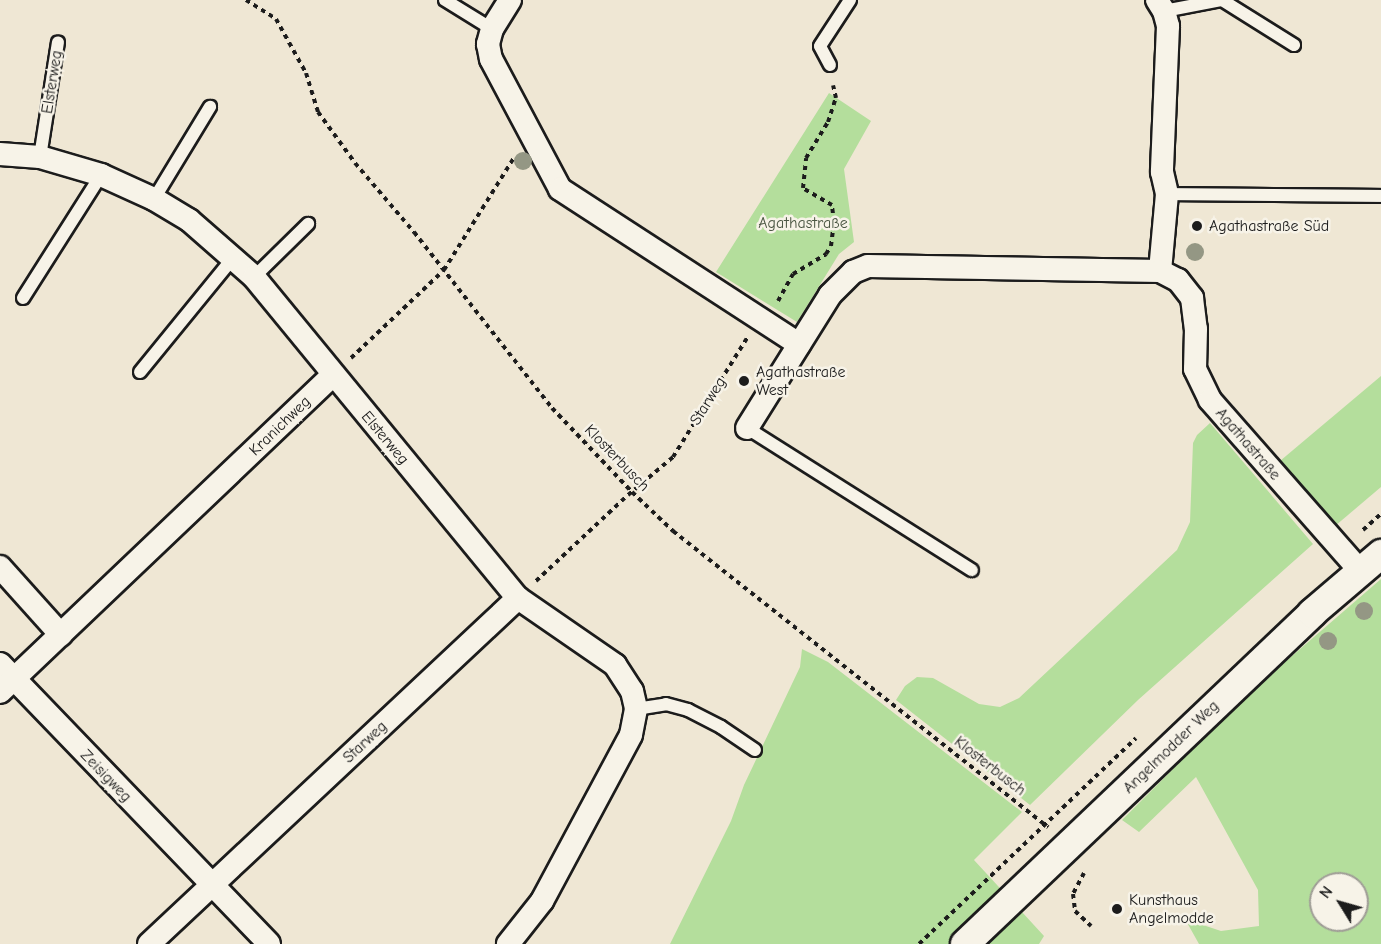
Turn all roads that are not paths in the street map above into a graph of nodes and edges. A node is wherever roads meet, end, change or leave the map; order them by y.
1 (445, 0) edge
2 (510, 0) edge
3 (850, 0) edge
4 (1221, 0) edge
5 (1160, 6) edge
6 (492, 29) junction
7 (57, 42) dead end
8 (1294, 45) dead end
9 (830, 65) road end
10 (210, 107) dead end
11 (0, 153) edge
12 (40, 157) junction
13 (101, 175) junction
14 (1167, 194) junction
15 (1381, 196) edge
16 (154, 199) junction
17 (308, 224) dead end
18 (233, 258) junction
19 (1160, 271) junction
20 (254, 278) junction
21 (23, 298) dead end
22 (799, 344) junction
23 (140, 372) dead end
24 (333, 375) junction
25 (747, 428) joint
26 (1370, 562) edge
27 (0, 567) edge
28 (972, 570) dead end
29 (518, 598) junction
30 (61, 635) junction
31 (5, 678) edge
32 (636, 709) junction
33 (755, 750) dead end
34 (212, 886) junction
35 (149, 944) edge
36 (269, 944) edge
37 (508, 944) edge
38 (965, 944) edge

1 - 6 lane
2 - 6 street
3 - 9 lane
4 - 5 lane
4 - 8 lane
5 - 14 street
6 - 22 street
7 - 12 lane, Elsterweg
10 - 16 lane
11 - 12 street, Elsterweg
12 - 13 street, Elsterweg
13 - 16 street, Elsterweg
13 - 21 lane
14 - 15 lane
14 - 19 street
16 - 18 street, Elsterweg
17 - 20 lane
18 - 20 street, Elsterweg
18 - 23 lane
19 - 22 street
19 - 26 street, Agathastraße
20 - 24 street, Elsterweg
22 - 25 street
24 - 29 street, Elsterweg
24 - 30 street, Kranichweg
25 - 28 lane
26 - 38 street, Angelmodder Weg
27 - 30 street
29 - 32 street
29 - 34 street, Starweg
30 - 31 street, Kranichweg
31 - 34 street, Zeisigweg
32 - 33 lane
32 - 37 street
34 - 35 street, Starweg
34 - 36 street

